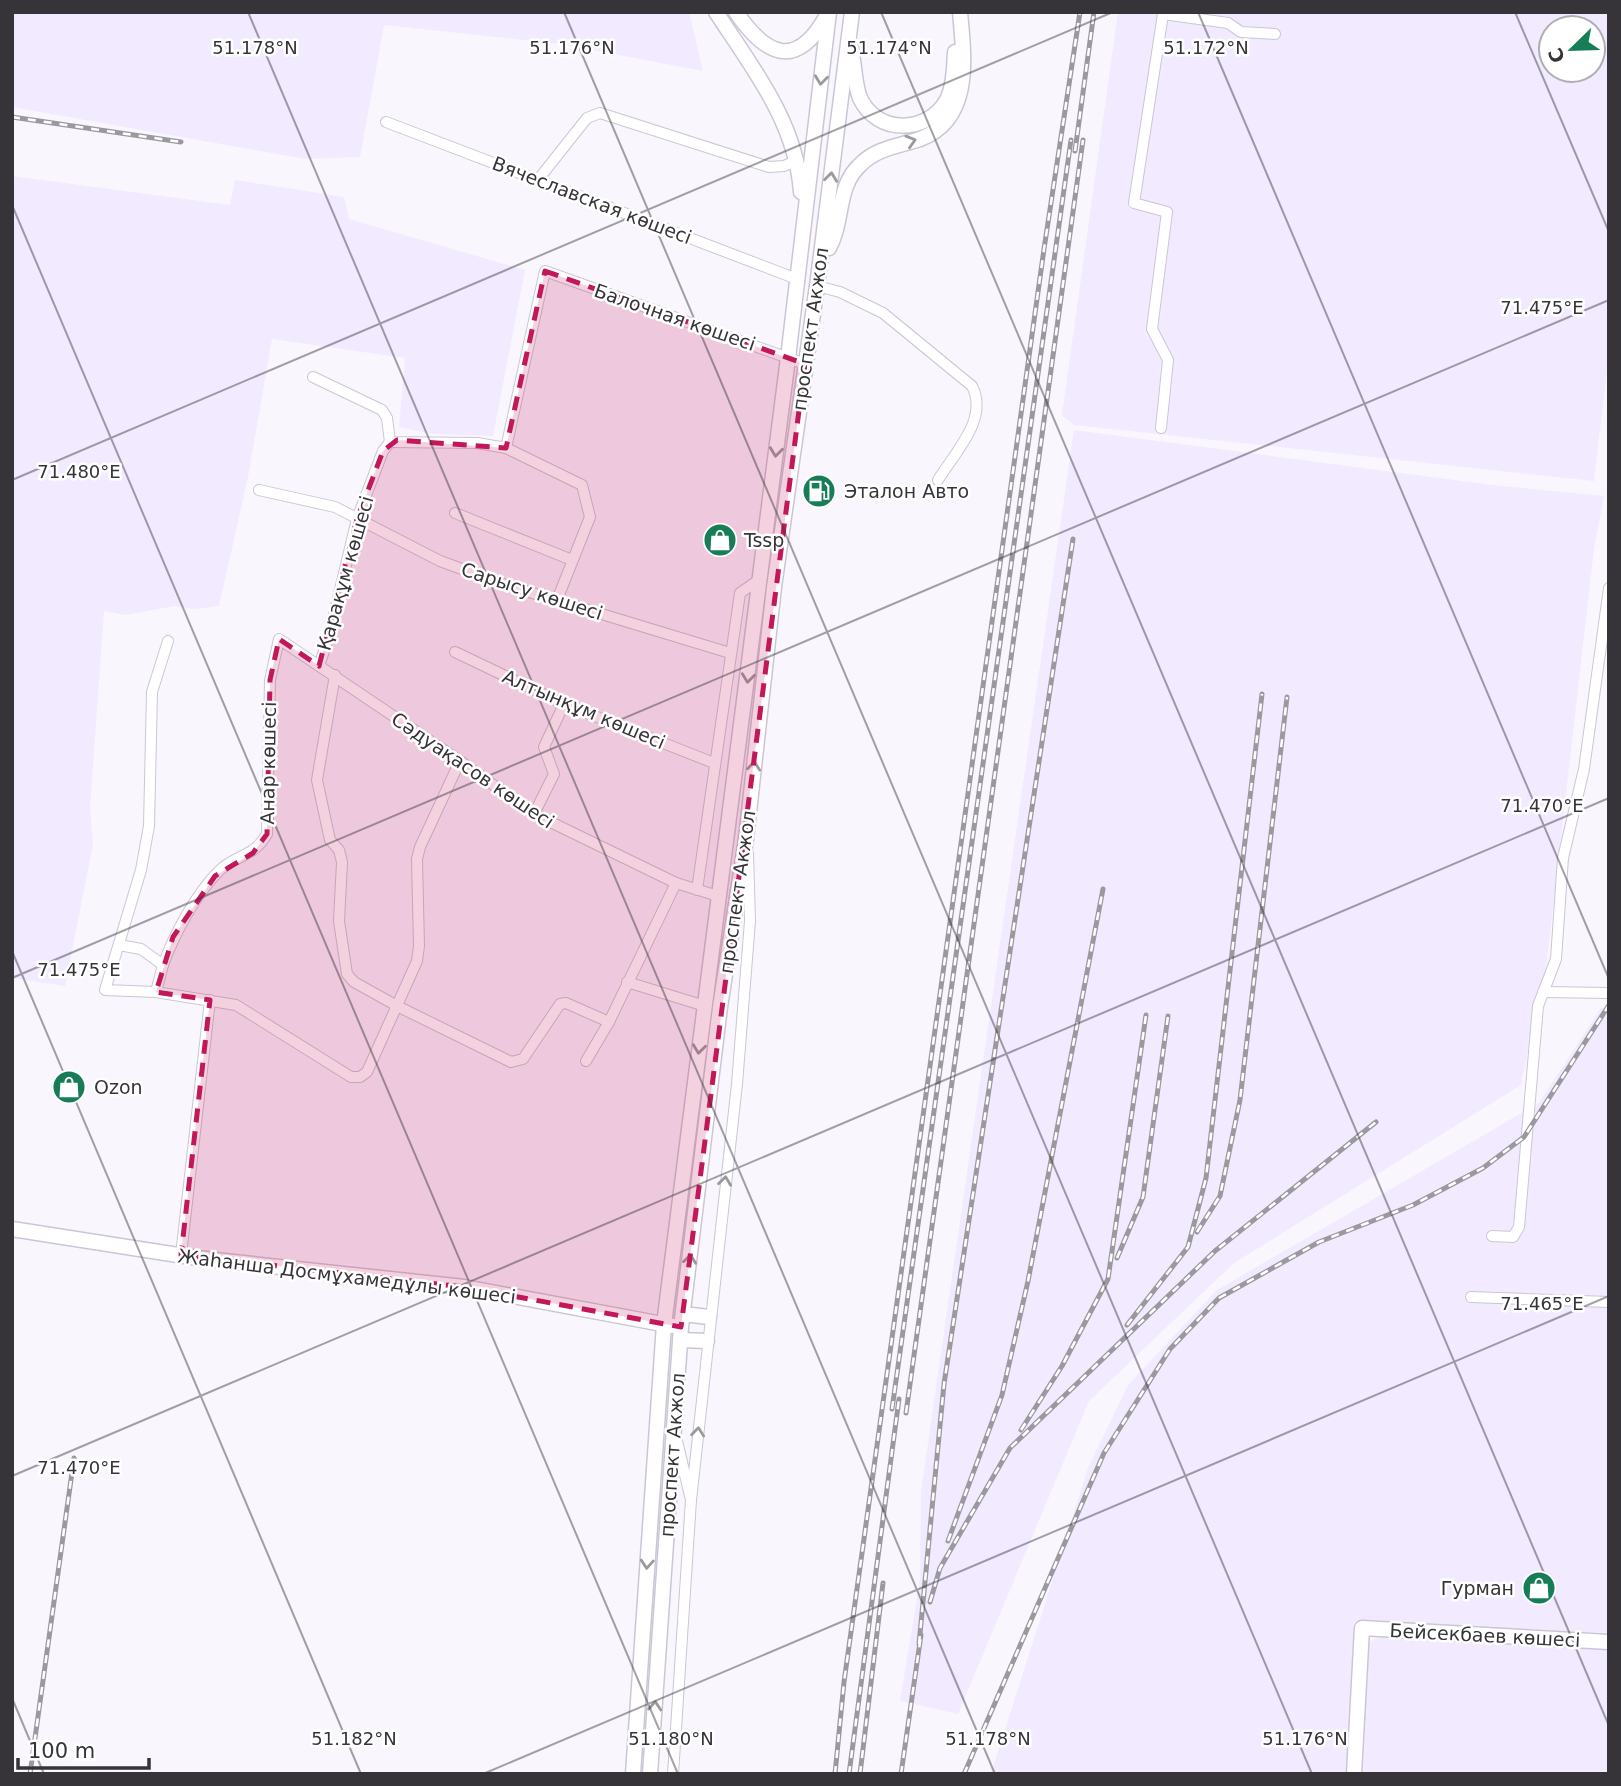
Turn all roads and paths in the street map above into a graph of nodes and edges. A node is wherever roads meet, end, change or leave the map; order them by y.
1 (716, 12) edge
2 (736, 12) edge
3 (828, 12) edge
4 (852, 12) edge
5 (952, 12) edge
6 (960, 12) edge
7 (1275, 34) dead end
8 (849, 41) junction
9 (386, 122) dead end
10 (798, 160) junction
11 (537, 181) junction
12 (803, 227) junction
13 (820, 264) junction
14 (797, 279) junction
15 (817, 286) junction
16 (789, 358) junction
17 (805, 365) junction
18 (313, 377) dead end
19 (1161, 428) dead end
20 (390, 442) junction
21 (506, 448) junction
22 (938, 480) dead end
23 (259, 490) dead end
24 (455, 513) dead end
25 (357, 519) junction
26 (572, 559) junction
27 (760, 579) junction
28 (1609, 588) edge
29 (557, 600) junction
30 (279, 639) joint
31 (167, 641) dead end
32 (455, 652) dead end
33 (730, 653) junction
34 (319, 666) junction
35 (335, 675) junction
36 (564, 704) junction
37 (460, 761) junction
38 (715, 763) junction
39 (534, 814) junction
40 (747, 839) junction
41 (676, 883) junction
42 (697, 890) junction
43 (718, 896) junction
44 (119, 945) junction
45 (163, 965) junction
46 (627, 982) junction
47 (156, 992) junction
48 (1543, 992) junction
49 (1609, 993) edge
50 (210, 1000) junction
51 (705, 1006) junction
52 (399, 1007) junction
53 (609, 1021) junction
54 (586, 1060) dead end
55 (12, 1229) edge
56 (1492, 1237) dead end
57 (181, 1255) junction
58 (1471, 1297) dead end
59 (1609, 1302) edge
60 (709, 1317) junction
61 (664, 1324) junction
62 (682, 1327) junction
63 (707, 1341) junction
64 (673, 1427) junction
65 (691, 1500) junction
66 (1609, 1642) edge
67 (633, 1774) edge
68 (650, 1774) edge
69 (673, 1774) edge
70 (1354, 1774) edge

1 - 10 main road
2 - 3 main road
3 -> 12 main road, проспект Акжол
4 - 8 main road, проспект Акжол
5 - 8 main road
13 -> 6 main road
7 - 19 street
13 -> 8 main road, проспект Акжол
9 - 11 street, Вячеславская көшесі
10 - 11 street
10 - 12 main road
11 - 14 street, Вячеславская көшесі
12 - 14 main road, проспект Акжол
13 - 15 main road, проспект Акжол
14 - 16 main road, проспект Акжол
15 - 17 main road, проспект Акжол
15 - 22 street
16 - 17 street, Балочная көшесі
16 - 21 street, Балочная көшесі
16 -> 27 main road, проспект Акжол
40 -> 17 main road, проспект Акжол
18 - 20 street
20 - 21 street
20 - 25 street, Қарақұм көшесі
21 - 26 street
23 - 25 street, Сарысу көшесі
24 - 26 street
25 - 29 street, Сарысу көшесі
25 - 34 street, Қарақұм көшесі
26 - 29 street
27 - 33 street
27 -> 43 main road, проспект Акжол
28 - 48 street
29 - 33 street, Сарысу көшесі
30 - 34 street, Сәдуақасов көшесі
30 - 45 street, Анар көшесі
31 - 44 street
32 - 36 street, Алтынқұм көшесі
33 - 38 street
34 - 35 street, Сәдуақасов көшесі
35 - 37 street, Сәдуақасов көшесі
35 - 52 street
36 - 38 street, Алтынқұм көшесі
36 - 39 street
37 - 39 street, Сәдуақасов көшесі
37 - 52 street
38 - 42 street
39 - 41 street, Сәдуақасов көшесі
60 -> 40 street
62 -> 40 main road, проспект Акжол
41 - 42 street, Сәдуақасов көшесі
41 - 46 street
42 - 43 street, Сәдуақасов көшесі
43 - 51 main road, проспект Акжол
44 - 45 street
44 - 47 street
45 - 47 street, Анар көшесі
46 - 51 street
46 - 53 street
47 - 50 street
48 - 49 street
48 - 56 street
50 - 52 street
50 - 57 street
51 -> 61 main road, проспект Акжол
52 - 53 street
53 - 54 street
55 - 57 main road, Жаһанша Досмұхамедұлы көшесі
57 - 61 main road, Жаһанша Досмұхамедұлы көшесі
58 - 59 street
60 - 62 main road
60 - 63 street
61 - 62 main road, Жаһанша Досмұхамедұлы көшесі
61 -> 67 main road, проспект Акжол
62 - 63 main road
62 - 64 main road, проспект Акжол
65 -> 63 street
64 - 65 street
68 -> 64 main road, проспект Акжол
65 - 69 street
66 - 70 main road, Бейсекбаев көшесі

